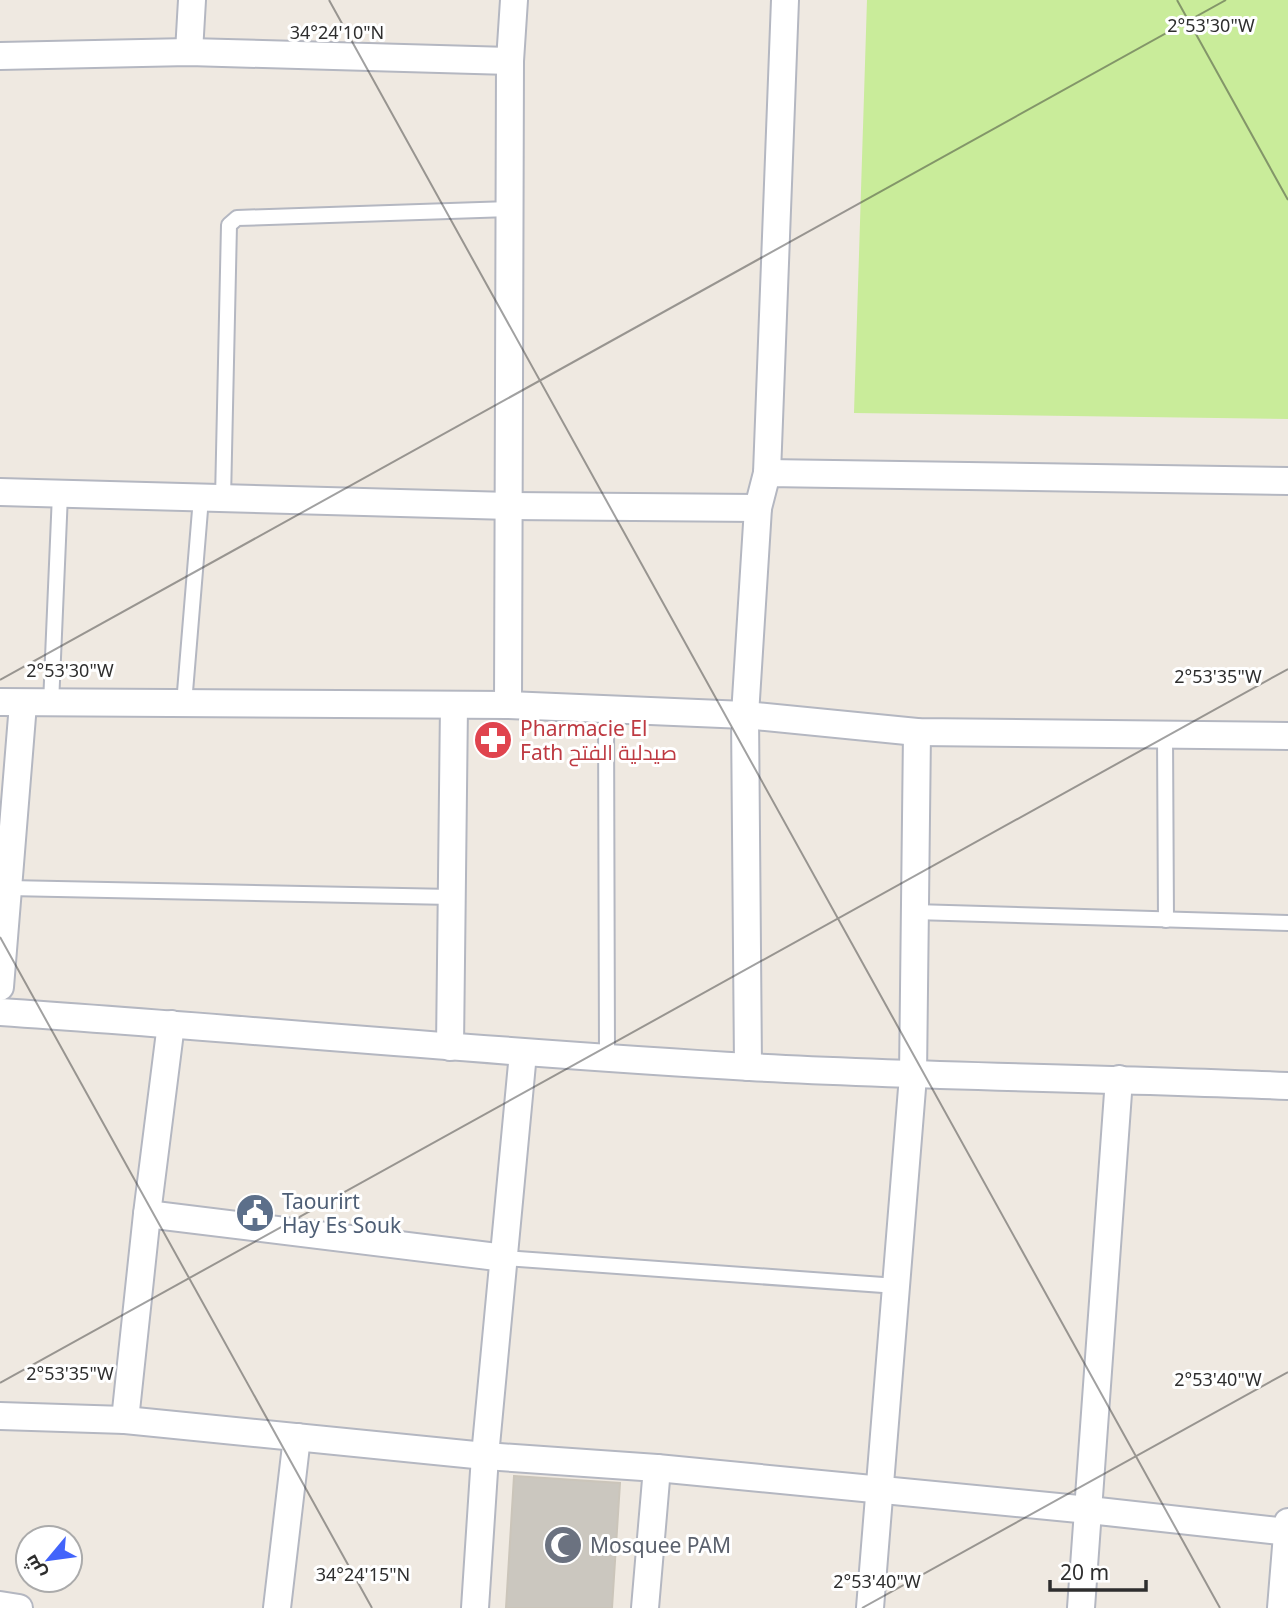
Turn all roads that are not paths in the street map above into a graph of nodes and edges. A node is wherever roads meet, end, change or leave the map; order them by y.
1 (192, 0) edge
2 (514, 0) edge
3 (785, 0) edge
4 (188, 52) junction
5 (0, 56) edge
6 (510, 61) junction
7 (510, 209) junction
8 (767, 473) junction
9 (1288, 481) edge
10 (0, 492) edge
11 (60, 494) junction
12 (212, 499) junction
13 (510, 506) junction
14 (758, 508) junction
15 (11, 703) edge
16 (51, 704) junction
17 (184, 704) junction
18 (454, 705) junction
19 (508, 705) junction
20 (606, 709) junction
21 (745, 715) junction
22 (917, 732) junction
23 (1165, 734) junction
24 (1288, 736) edge
25 (8, 888) junction
26 (452, 897) junction
27 (914, 912) junction
28 (1166, 920) junction
29 (1288, 923) edge
30 (0, 987) edge
31 (0, 1012) edge
32 (171, 1024) junction
33 (450, 1047) junction
34 (523, 1053) junction
35 (607, 1058) junction
36 (748, 1067) junction
37 (913, 1076) junction
38 (1119, 1079) junction
39 (1288, 1086) edge
40 (147, 1214) junction
41 (505, 1258) junction
42 (897, 1286) junction
43 (0, 1416) edge
44 (125, 1420) junction
45 (297, 1437) junction
46 (485, 1456) junction
47 (657, 1468) junction
48 (881, 1490) junction
49 (1089, 1510) junction
50 (1288, 1522) edge
51 (1288, 1532) edge
52 (0, 1605) edge
53 (19, 1608) edge
54 (277, 1608) edge
55 (475, 1608) edge
56 (645, 1608) edge
57 (870, 1608) edge
58 (1082, 1608) edge
59 (1281, 1608) edge

1 - 4 street
2 - 6 street
3 - 8 street
4 - 5 street
4 - 6 street
6 - 7 street
7 - 12 lane
7 - 13 street
8 - 9 street
8 - 14 street
10 - 11 street
11 - 12 street
11 - 16 lane
12 - 13 street
12 - 17 lane
13 - 14 street
13 - 19 street
14 - 21 street
15 - 16 street
15 - 25 street
16 - 17 street
17 - 18 street
18 - 19 street
18 - 26 street
19 - 20 street
20 - 21 street
20 - 35 lane
21 - 22 street
21 - 36 street
22 - 23 street
22 - 27 street
23 - 24 street
23 - 28 lane
25 - 26 lane
25 - 30 street
26 - 33 street
27 - 28 lane
27 - 37 street
28 - 29 lane
31 - 32 street
32 - 33 street
32 - 40 street
33 - 34 street
34 - 35 street
34 - 41 street
35 - 36 street
36 - 37 street
37 - 38 street
37 - 42 street
38 - 39 street
38 - 49 street
40 - 41 street
40 - 44 street
41 - 42 lane
41 - 46 street
42 - 48 street
43 - 44 street
44 - 45 street
45 - 46 street
45 - 54 street
46 - 47 street
46 - 55 street
47 - 48 street
47 - 56 street
48 - 49 street
48 - 57 street
49 - 51 street
49 - 58 street
50 - 51 street
51 - 59 street
52 - 53 street

